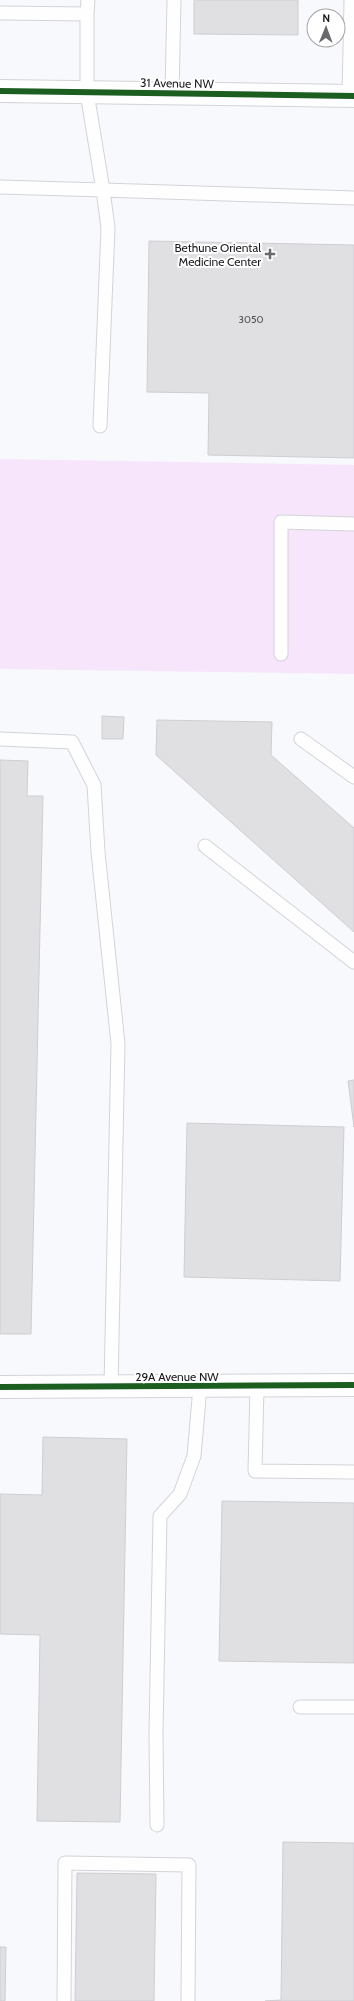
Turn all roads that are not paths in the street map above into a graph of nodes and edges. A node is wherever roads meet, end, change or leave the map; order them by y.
1 (88, 0) edge
2 (174, 0) edge
3 (350, 0) edge
4 (0, 13) edge
5 (87, 14) junction
6 (0, 92) edge
7 (87, 93) junction
8 (172, 94) junction
9 (352, 96) edge
10 (0, 186) edge
11 (103, 190) junction
12 (354, 198) edge
13 (100, 426) dead end
14 (354, 524) edge
15 (281, 654) dead end
16 (0, 739) edge
17 (300, 739) dead end
18 (354, 777) edge
19 (205, 846) dead end
20 (354, 962) edge
21 (354, 1385) edge
22 (0, 1387) edge
23 (111, 1387) junction
24 (200, 1387) junction
25 (257, 1387) junction
26 (354, 1472) edge
27 (300, 1706) dead end
28 (354, 1707) edge
29 (157, 1825) dead end
30 (64, 2001) edge
31 (188, 2001) edge

1 - 5 lane
2 - 8 lane
3 - 9 lane
4 - 5 lane
5 - 7 lane
6 - 7 street, 31 Avenue NW
7 - 8 street, 31 Avenue NW
7 - 11 lane
8 - 9 street, 31 Avenue NW
10 - 11 lane
11 - 12 lane
11 - 13 lane
14 - 15 lane
16 - 23 lane
17 - 18 lane
19 - 20 lane
21 - 25 street, 29A Avenue NW
22 - 23 street, 29A Avenue NW
23 - 24 street, 29A Avenue NW
24 - 25 street, 29A Avenue NW
24 - 29 lane
25 - 26 lane
27 - 28 lane
30 - 31 lane

